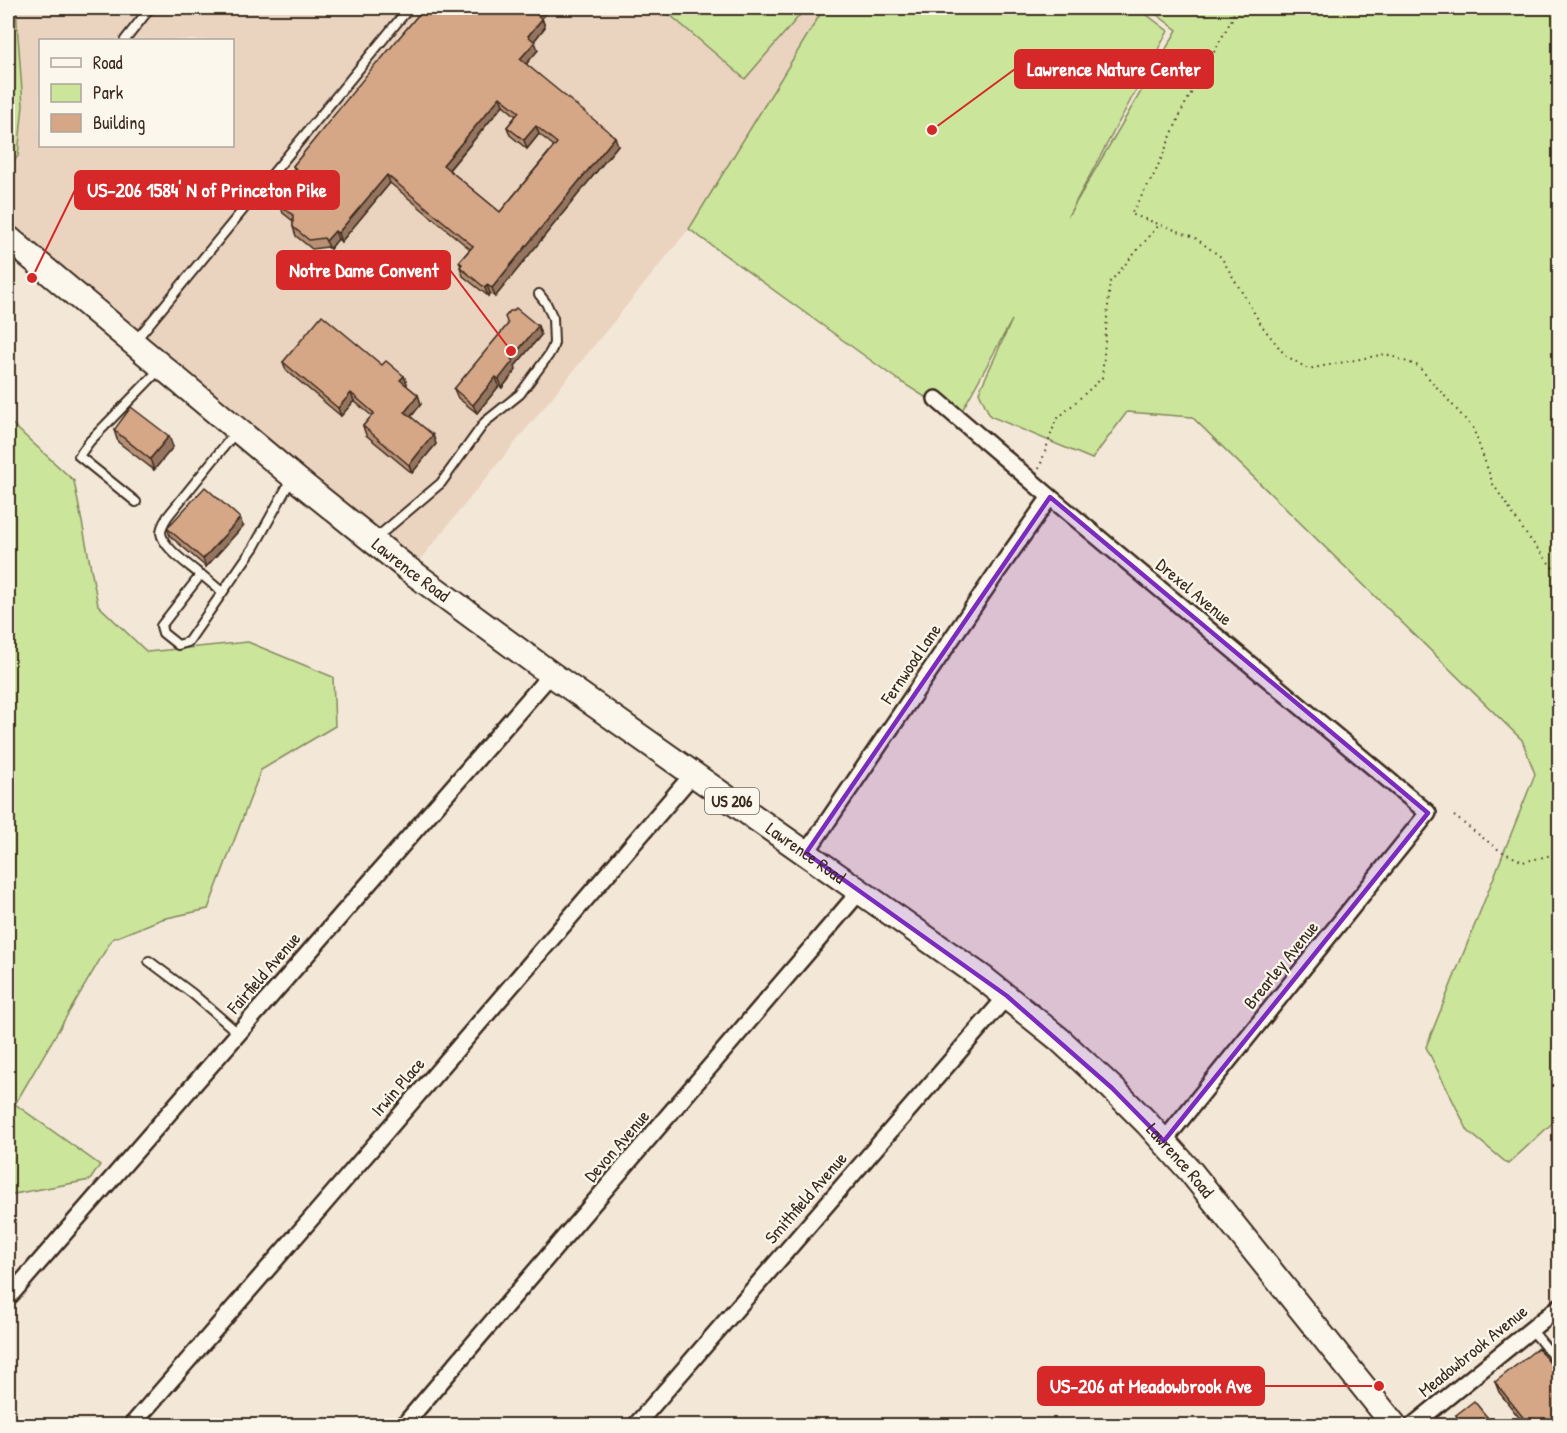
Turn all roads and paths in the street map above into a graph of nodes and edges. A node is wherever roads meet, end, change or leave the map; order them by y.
1 (150, 8) edge
2 (409, 8) edge
3 (1236, 8) edge
4 (126, 39) edge
5 (1160, 224) junction
6 (8, 238) edge
7 (539, 294) dead end
8 (134, 343) junction
9 (162, 367) junction
10 (936, 399) dead end
11 (238, 430) junction
12 (293, 477) junction
13 (1034, 483) junction
14 (1050, 497) junction
15 (136, 502) dead end
16 (373, 541) junction
17 (199, 577) junction
18 (1560, 577) edge
19 (222, 592) junction
20 (551, 674) junction
21 (693, 774) junction
22 (1428, 813) joint
23 (1454, 816) dead end
24 (806, 853) junction
25 (1560, 853) edge
26 (860, 891) junction
27 (149, 961) dead end
28 (1007, 996) junction
29 (238, 1033) junction
30 (1164, 1141) junction
31 (8, 1298) edge
32 (1558, 1309) edge
33 (1531, 1329) junction
34 (1560, 1365) edge
35 (131, 1425) edge
36 (403, 1425) edge
37 (635, 1425) edge
38 (1395, 1425) edge
39 (1412, 1425) edge

1 - 4 lane
2 - 8 lane
3 - 5 path
5 - 13 path
5 - 18 path
6 - 8 main road, Lawrence Road / US 206
7 - 16 lane
8 - 9 main road, Lawrence Road / US 206
9 - 11 main road, Lawrence Road / US 206
9 - 15 lane
10 - 13 street, Drexel Avenue
11 - 12 main road, Lawrence Road / US 206
11 - 17 lane
12 - 16 main road, Lawrence Road / US 206
12 - 19 lane
13 - 14 street, Drexel Avenue
14 - 22 street, Drexel Avenue
14 - 24 street, Fernwood Lane
16 - 20 main road, Lawrence Road / US 206
17 - 19 lane
17 - 19 lane
20 - 21 main road, Lawrence Road / US 206
20 - 29 street, Fairfield Avenue
21 - 24 main road, Lawrence Road / US 206
21 - 35 street, Irwin Place
22 - 30 street, Brearley Avenue
23 - 25 path
24 - 26 main road, Lawrence Road / US 206
26 - 28 main road, Lawrence Road / US 206
26 - 36 street, Devon Avenue
27 - 29 lane
28 - 30 main road, Lawrence Road / US 206
28 - 37 street, Smithfield Avenue
29 - 31 street, Fairfield Avenue
30 - 38 main road, Lawrence Road / US 206
32 - 33 street, Meadowbrook Avenue
33 - 34 lane
33 - 39 street, Meadowbrook Avenue

